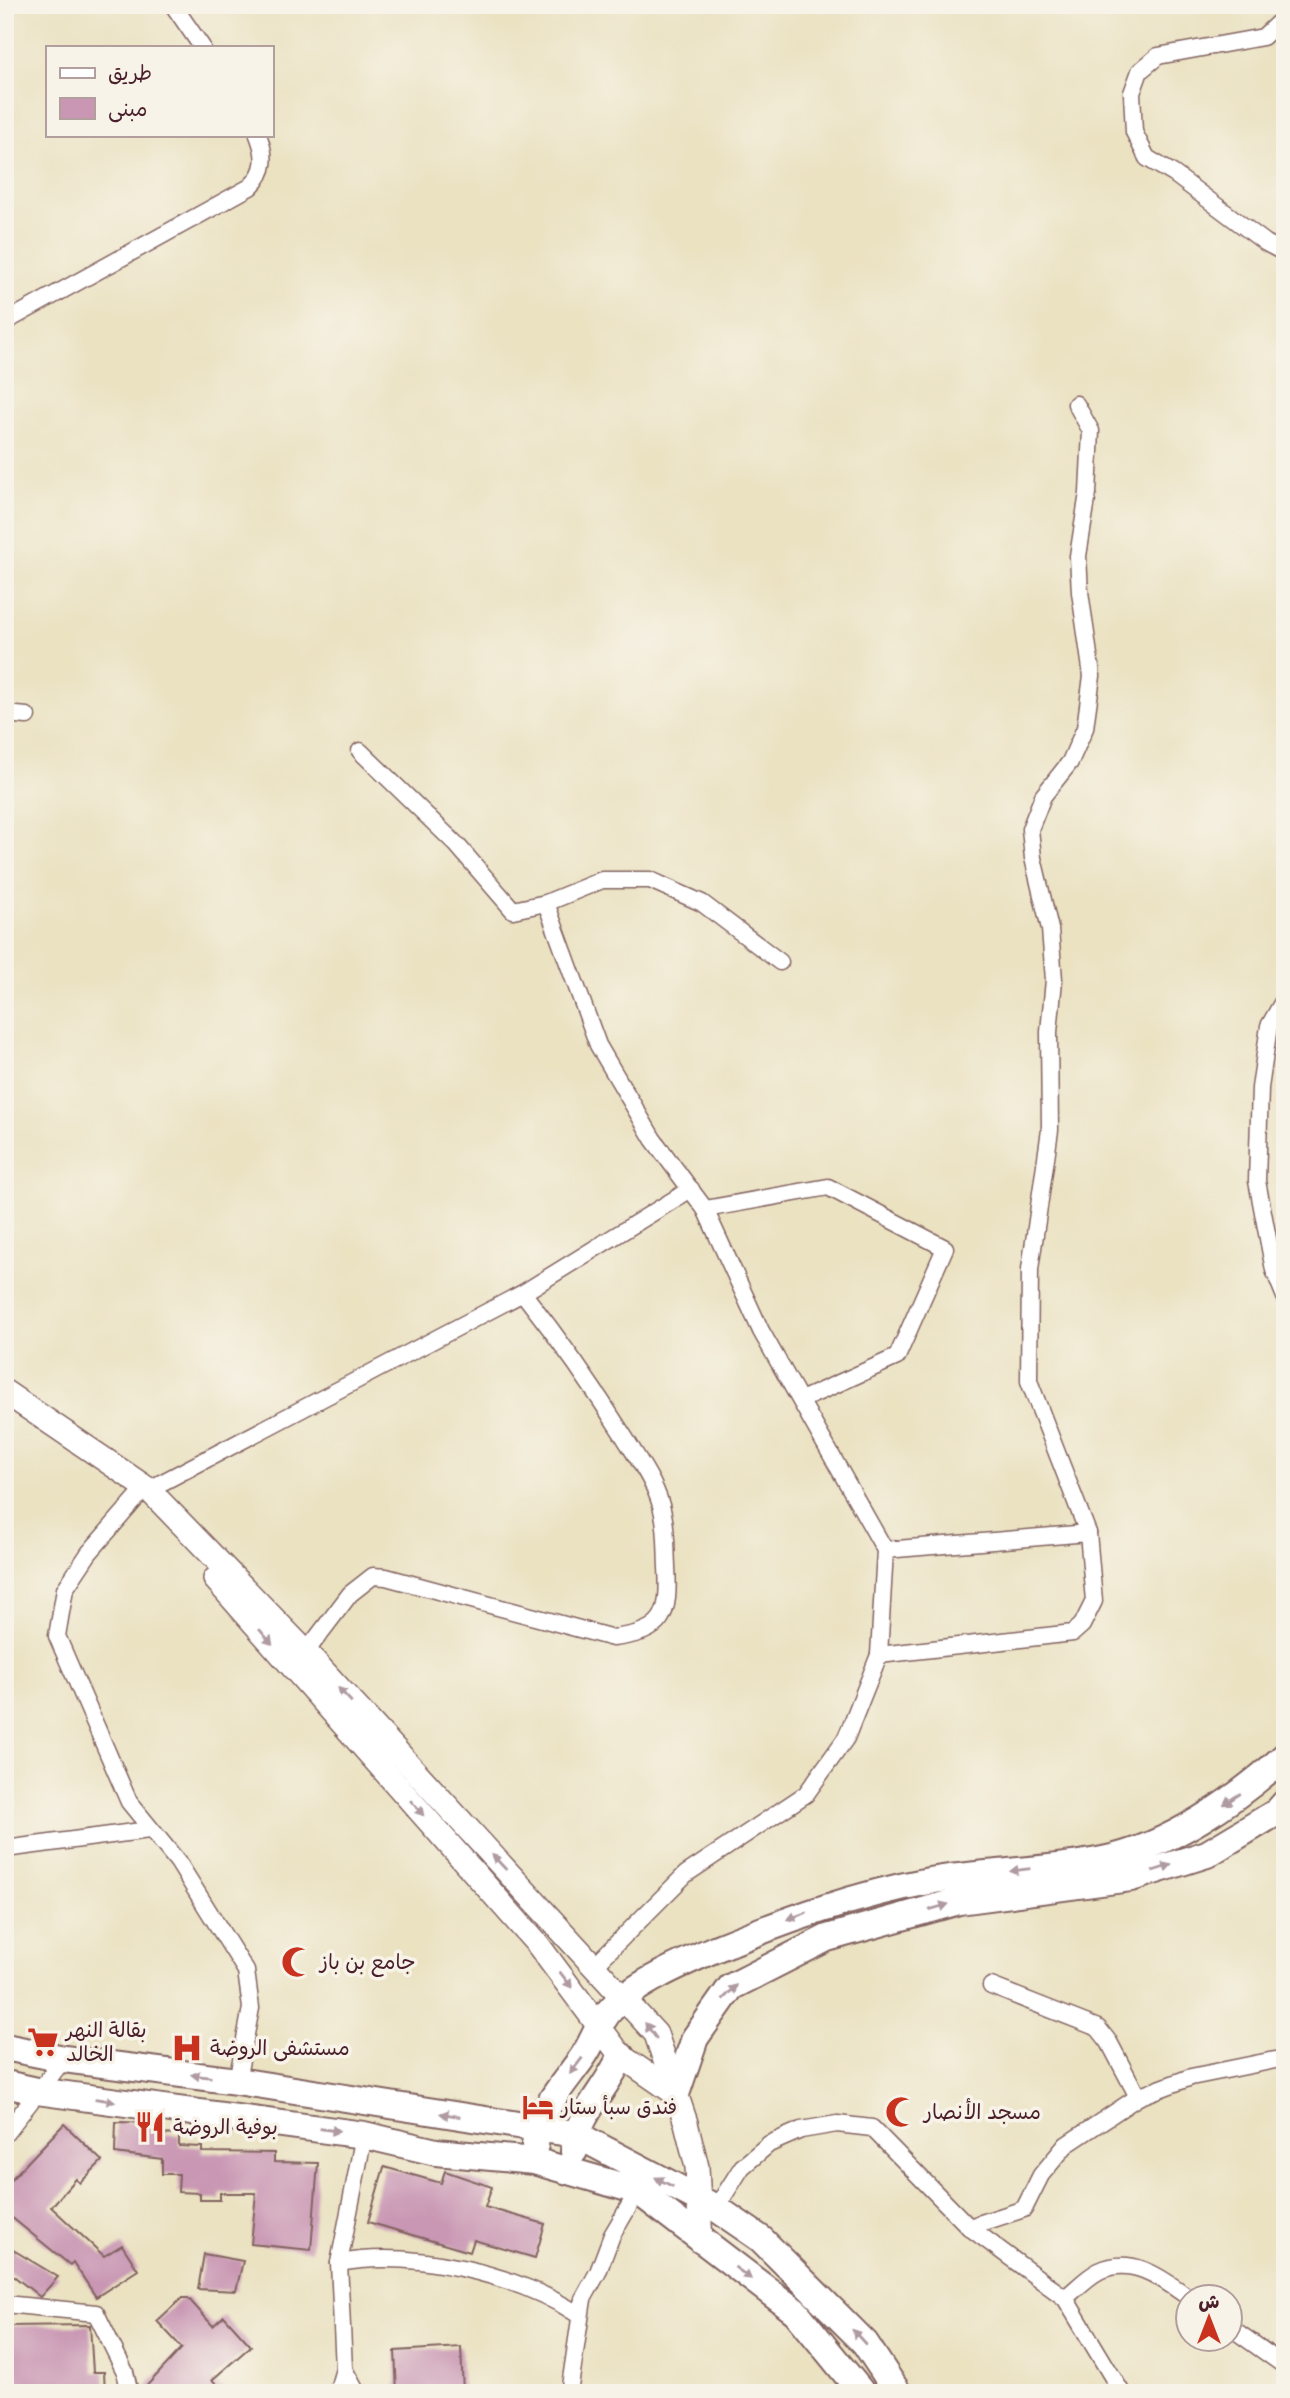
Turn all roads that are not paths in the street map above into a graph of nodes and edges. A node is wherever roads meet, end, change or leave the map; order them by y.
1 (173, 5) edge
2 (1285, 23) edge
3 (201, 46) edge
4 (258, 136) edge
5 (1285, 253) edge
6 (5, 322) edge
7 (1076, 404) dead end
8 (5, 714) edge
9 (27, 716) dead end
10 (360, 751) dead end
11 (546, 904) junction
12 (780, 962) dead end
13 (1285, 998) edge
14 (691, 1189) junction
15 (705, 1209) junction
16 (523, 1293) junction
17 (1285, 1297) edge
18 (5, 1392) edge
19 (801, 1400) junction
20 (144, 1492) junction
21 (1088, 1534) junction
22 (885, 1550) junction
23 (306, 1652) junction
24 (879, 1655) junction
25 (1285, 1756) edge
26 (1285, 1803) edge
27 (149, 1830) junction
28 (5, 1849) edge
29 (594, 1966) junction
30 (991, 1986) dead end
31 (622, 1998) junction
32 (600, 2025) junction
33 (5, 2046) edge
34 (621, 2056) junction
35 (1285, 2058) edge
36 (64, 2059) junction
37 (237, 2081) junction
38 (5, 2084) edge
39 (37, 2091) junction
40 (676, 2094) junction
41 (1138, 2098) junction
42 (536, 2129) junction
43 (5, 2134) edge
44 (575, 2134) junction
45 (364, 2135) junction
46 (534, 2161) junction
47 (573, 2170) junction
48 (638, 2191) junction
49 (708, 2204) junction
50 (970, 2227) junction
51 (701, 2242) junction
52 (338, 2263) junction
53 (1174, 2287) edge
54 (1065, 2298) junction
55 (5, 2304) edge
56 (579, 2315) junction
57 (1244, 2337) edge
58 (1285, 2366) edge
59 (344, 2369) junction
60 (130, 2393) edge
61 (337, 2393) edge
62 (357, 2393) edge
63 (569, 2393) edge
64 (862, 2393) edge
65 (898, 2393) edge
66 (1122, 2393) edge

1 - 3 street
2 - 5 street
4 - 6 street
7 - 21 street
8 - 9 street
10 - 11 street
11 - 12 street
11 - 14 street
13 - 17 street
14 - 15 street
14 - 16 street
15 - 19 street
15 - 19 street
16 - 20 street
16 - 23 street
18 - 20 main road
19 - 22 street
20 - 23 main road
20 - 27 street
20 -> 32 main road
21 - 22 street
21 - 24 street
22 - 24 street
29 -> 23 main road
24 - 29 street
25 -> 31 main road
40 -> 26 main road
27 - 28 street
27 - 37 street
29 - 31 main road
30 - 41 street
31 - 32 main road
40 -> 31 main road
32 - 34 main road
32 -> 42 main road
33 - 36 main road
34 - 40 main road
34 - 44 main road
35 - 41 street
37 -> 36 main road
36 - 39 street
42 -> 37 main road
38 - 39 main road
39 - 43 street
39 -> 45 main road
40 - 49 main road
41 - 50 street
42 - 44 main road
42 - 46 main road
44 - 47 main road
49 -> 44 main road
45 - 46 main road
45 - 52 street
46 - 47 main road
47 - 48 main road
48 - 51 main road
48 - 56 street
49 - 50 street
49 - 51 main road
65 -> 49 main road
50 - 54 street
51 -> 64 main road
52 - 56 street
52 - 59 street
53 - 54 street
54 - 66 street
55 - 60 street
56 - 63 street
57 - 58 street
59 - 61 street
59 - 62 street

